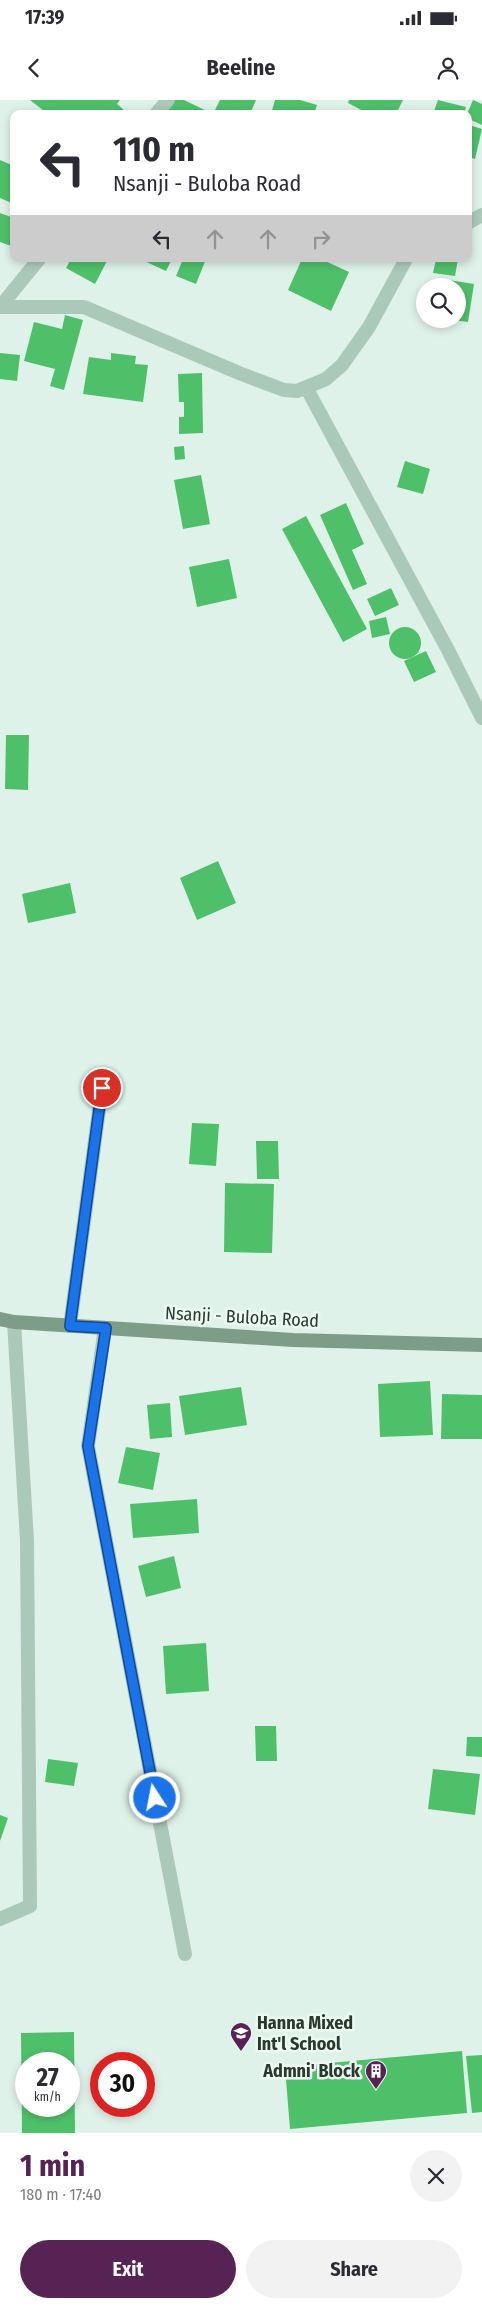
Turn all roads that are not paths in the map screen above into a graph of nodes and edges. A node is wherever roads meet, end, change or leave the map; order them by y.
1 (168, 100) edge
2 (159, 110) edge
3 (37, 262) edge
4 (404, 262) edge
5 (0, 307) edge
6 (307, 389) junction
7 (482, 718) edge
8 (102, 1088) dead end
9 (7, 1321) edge
10 (70, 1326) junction
11 (106, 1328) junction
12 (482, 1345) edge
13 (0, 1919) edge
14 (185, 1954) dead end

1 - 2 street
3 - 5 street
4 - 6 street
5 - 6 street
6 - 7 street
8 - 10 street
9 - 10 main road, Nsanji - Buloba Road
9 - 13 street
10 - 11 main road, Nsanji - Buloba Road
11 - 12 main road, Nsanji - Buloba Road
11 - 14 street

